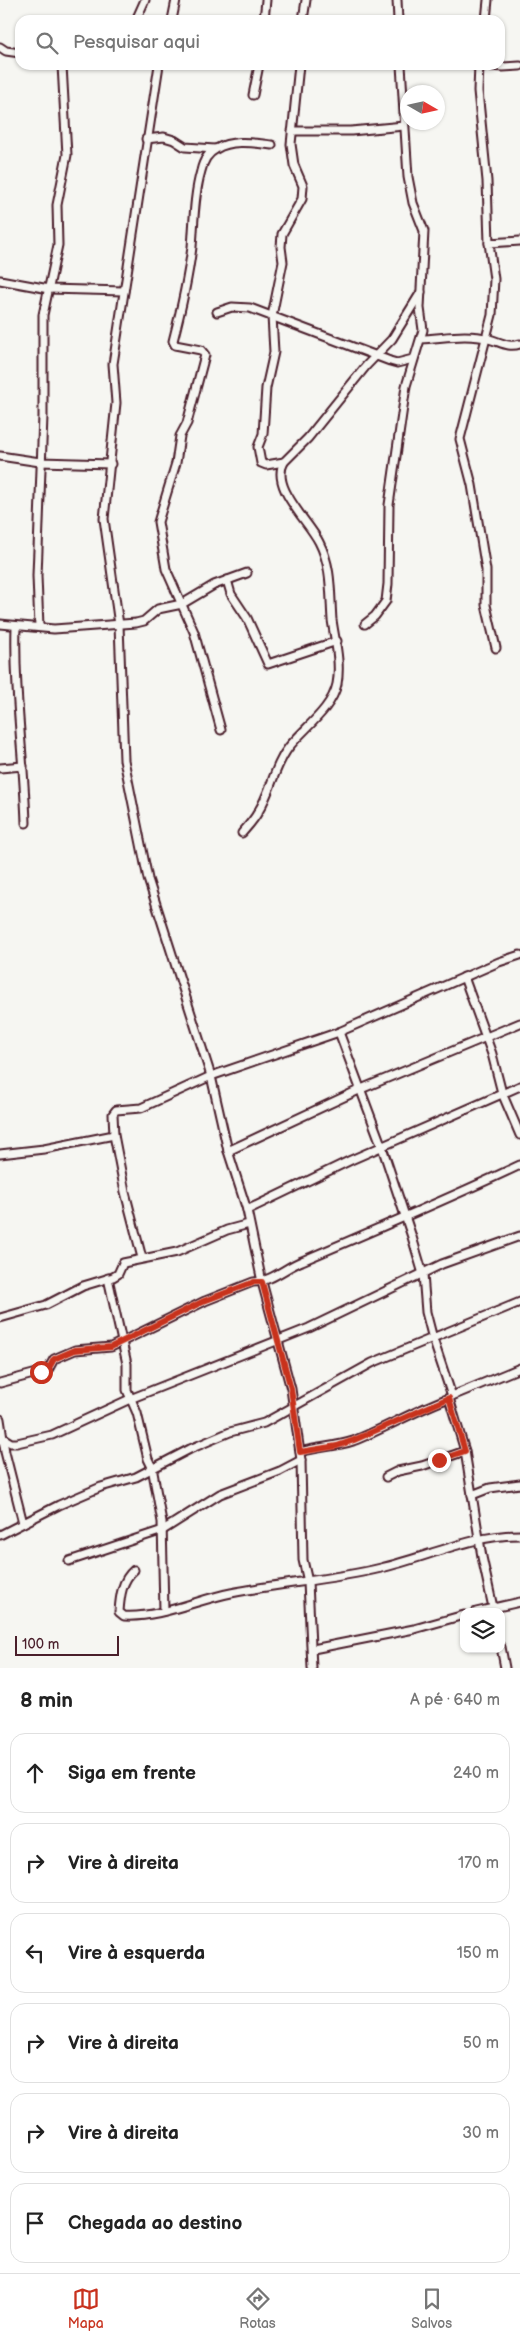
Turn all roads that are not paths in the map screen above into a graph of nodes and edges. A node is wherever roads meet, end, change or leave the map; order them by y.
1 (145, 0) edge
2 (176, 0) edge
3 (266, 0) edge
4 (306, 0) edge
5 (397, 0) edge
6 (488, 0) edge
7 (138, 15) edge
8 (173, 15) edge
9 (264, 15) edge
10 (304, 15) edge
11 (398, 15) edge
12 (486, 15) edge
13 (0, 47) edge
14 (15, 52) edge
15 (505, 66) edge
16 (520, 66) edge
17 (62, 70) edge
18 (158, 70) edge
19 (258, 70) edge
20 (298, 70) edge
21 (401, 70) edge
22 (477, 70) edge
23 (402, 85) edge
24 (252, 95) dead end
25 (400, 126) edge
26 (404, 130) edge
27 (292, 131) junction
28 (146, 139) junction
29 (272, 145) dead end
30 (215, 149) junction
31 (520, 241) edge
32 (488, 244) junction
33 (0, 280) edge
34 (49, 289) junction
35 (124, 291) junction
36 (421, 292) junction
37 (217, 312) dead end
38 (272, 316) junction
39 (488, 338) junction
40 (421, 339) junction
41 (520, 344) edge
42 (376, 356) junction
43 (413, 359) junction
44 (0, 456) edge
45 (40, 462) junction
46 (284, 462) junction
47 (111, 464) junction
48 (247, 572) dead end
49 (227, 580) junction
50 (182, 604) junction
51 (0, 624) edge
52 (364, 624) dead end
53 (119, 625) junction
54 (16, 626) junction
55 (39, 626) junction
56 (337, 641) junction
57 (496, 648) dead end
58 (221, 730) dead end
59 (23, 766) junction
60 (0, 768) edge
61 (26, 823) dead end
62 (242, 834) dead end
63 (520, 954) edge
64 (464, 977) junction
65 (520, 1023) edge
66 (339, 1032) junction
67 (486, 1038) junction
68 (211, 1076) junction
69 (520, 1086) edge
70 (361, 1089) junction
71 (502, 1093) junction
72 (114, 1135) junction
73 (520, 1135) edge
74 (382, 1146) junction
75 (228, 1150) junction
76 (0, 1154) edge
77 (520, 1165) edge
78 (246, 1210) junction
79 (405, 1215) junction
80 (249, 1224) junction
81 (520, 1236) edge
82 (142, 1258) junction
83 (423, 1274) junction
84 (108, 1278) junction
85 (262, 1282) junction
86 (520, 1302) edge
87 (0, 1318) edge
88 (433, 1339) junction
89 (278, 1340) junction
90 (122, 1341) junction
91 (520, 1368) edge
92 (0, 1384) edge
93 (451, 1397) junction
94 (130, 1399) junction
95 (293, 1408) junction
96 (0, 1419) edge
97 (3, 1438) junction
98 (465, 1451) junction
99 (300, 1456) junction
100 (152, 1468) junction
101 (386, 1477) dead end
102 (520, 1484) edge
103 (472, 1495) junction
104 (23, 1523) junction
105 (163, 1530) junction
106 (0, 1535) edge
107 (520, 1535) edge
108 (480, 1540) junction
109 (68, 1561) dead end
110 (134, 1570) dead end
111 (308, 1582) junction
112 (520, 1602) edge
113 (493, 1608) edge
114 (500, 1608) edge
115 (164, 1611) junction
116 (460, 1616) edge
117 (312, 1649) junction
118 (502, 1653) edge
119 (312, 1668) edge
120 (505, 1668) edge

1 - 7 street
2 - 8 street
3 - 9 street
4 - 10 street
5 - 11 street
6 - 12 street
13 - 14 street
15 - 16 street
17 - 34 street
18 - 28 street
19 - 24 street
20 - 27 street
21 - 23 street
22 - 32 street
25 - 27 street
26 - 36 street
27 - 38 street
28 - 30 street
28 - 35 street
29 - 30 street
30 - 50 street
31 - 32 street
32 - 39 street
33 - 34 street
34 - 35 street
34 - 45 street
35 - 47 street
36 - 40 street
36 - 42 street
37 - 38 street
38 - 42 street
38 - 46 street
39 - 40 street
39 - 41 street
39 - 57 street
40 - 43 street
42 - 43 street
42 - 46 street
43 - 52 street
44 - 45 street
45 - 47 street
45 - 55 street
46 - 56 street
47 - 53 street
48 - 49 street
49 - 50 street
49 - 56 street
50 - 53 street
50 - 58 street
51 - 54 street
53 - 55 street
53 - 68 street
54 - 55 street
54 - 59 street
56 - 62 street
59 - 60 street
59 - 61 street
63 - 64 street
64 - 66 street
64 - 67 street
65 - 67 street
66 - 68 street
66 - 70 street
67 - 70 street
67 - 71 street
68 - 72 street
68 - 75 street
69 - 71 street
70 - 74 street
70 - 75 street
71 - 73 street
71 - 74 street
72 - 76 street
72 - 82 street
74 - 78 street
74 - 79 street
75 - 78 street
77 - 79 street
78 - 80 street
79 - 83 street
79 - 85 street
80 - 82 street
80 - 85 street
81 - 83 street
82 - 84 street
83 - 88 street
83 - 89 street
84 - 87 street
84 - 90 street
85 - 89 street
85 - 90 street
86 - 88 street
88 - 93 street
88 - 95 street
89 - 94 street
89 - 95 street
90 - 92 street
90 - 94 street
91 - 93 street
93 - 98 street
93 - 99 street
94 - 97 street
94 - 100 street
95 - 99 street
95 - 100 street
96 - 97 street
97 - 104 street
98 - 101 street
98 - 103 street
99 - 105 street
99 - 111 street
100 - 104 street
100 - 105 street
102 - 103 street
103 - 108 street
104 - 106 street
105 - 109 street
105 - 115 street
107 - 108 street
108 - 111 street
108 - 113 street
110 - 115 street
111 - 115 street
111 - 117 street
112 - 114 street
116 - 117 street
117 - 119 street
118 - 120 street

